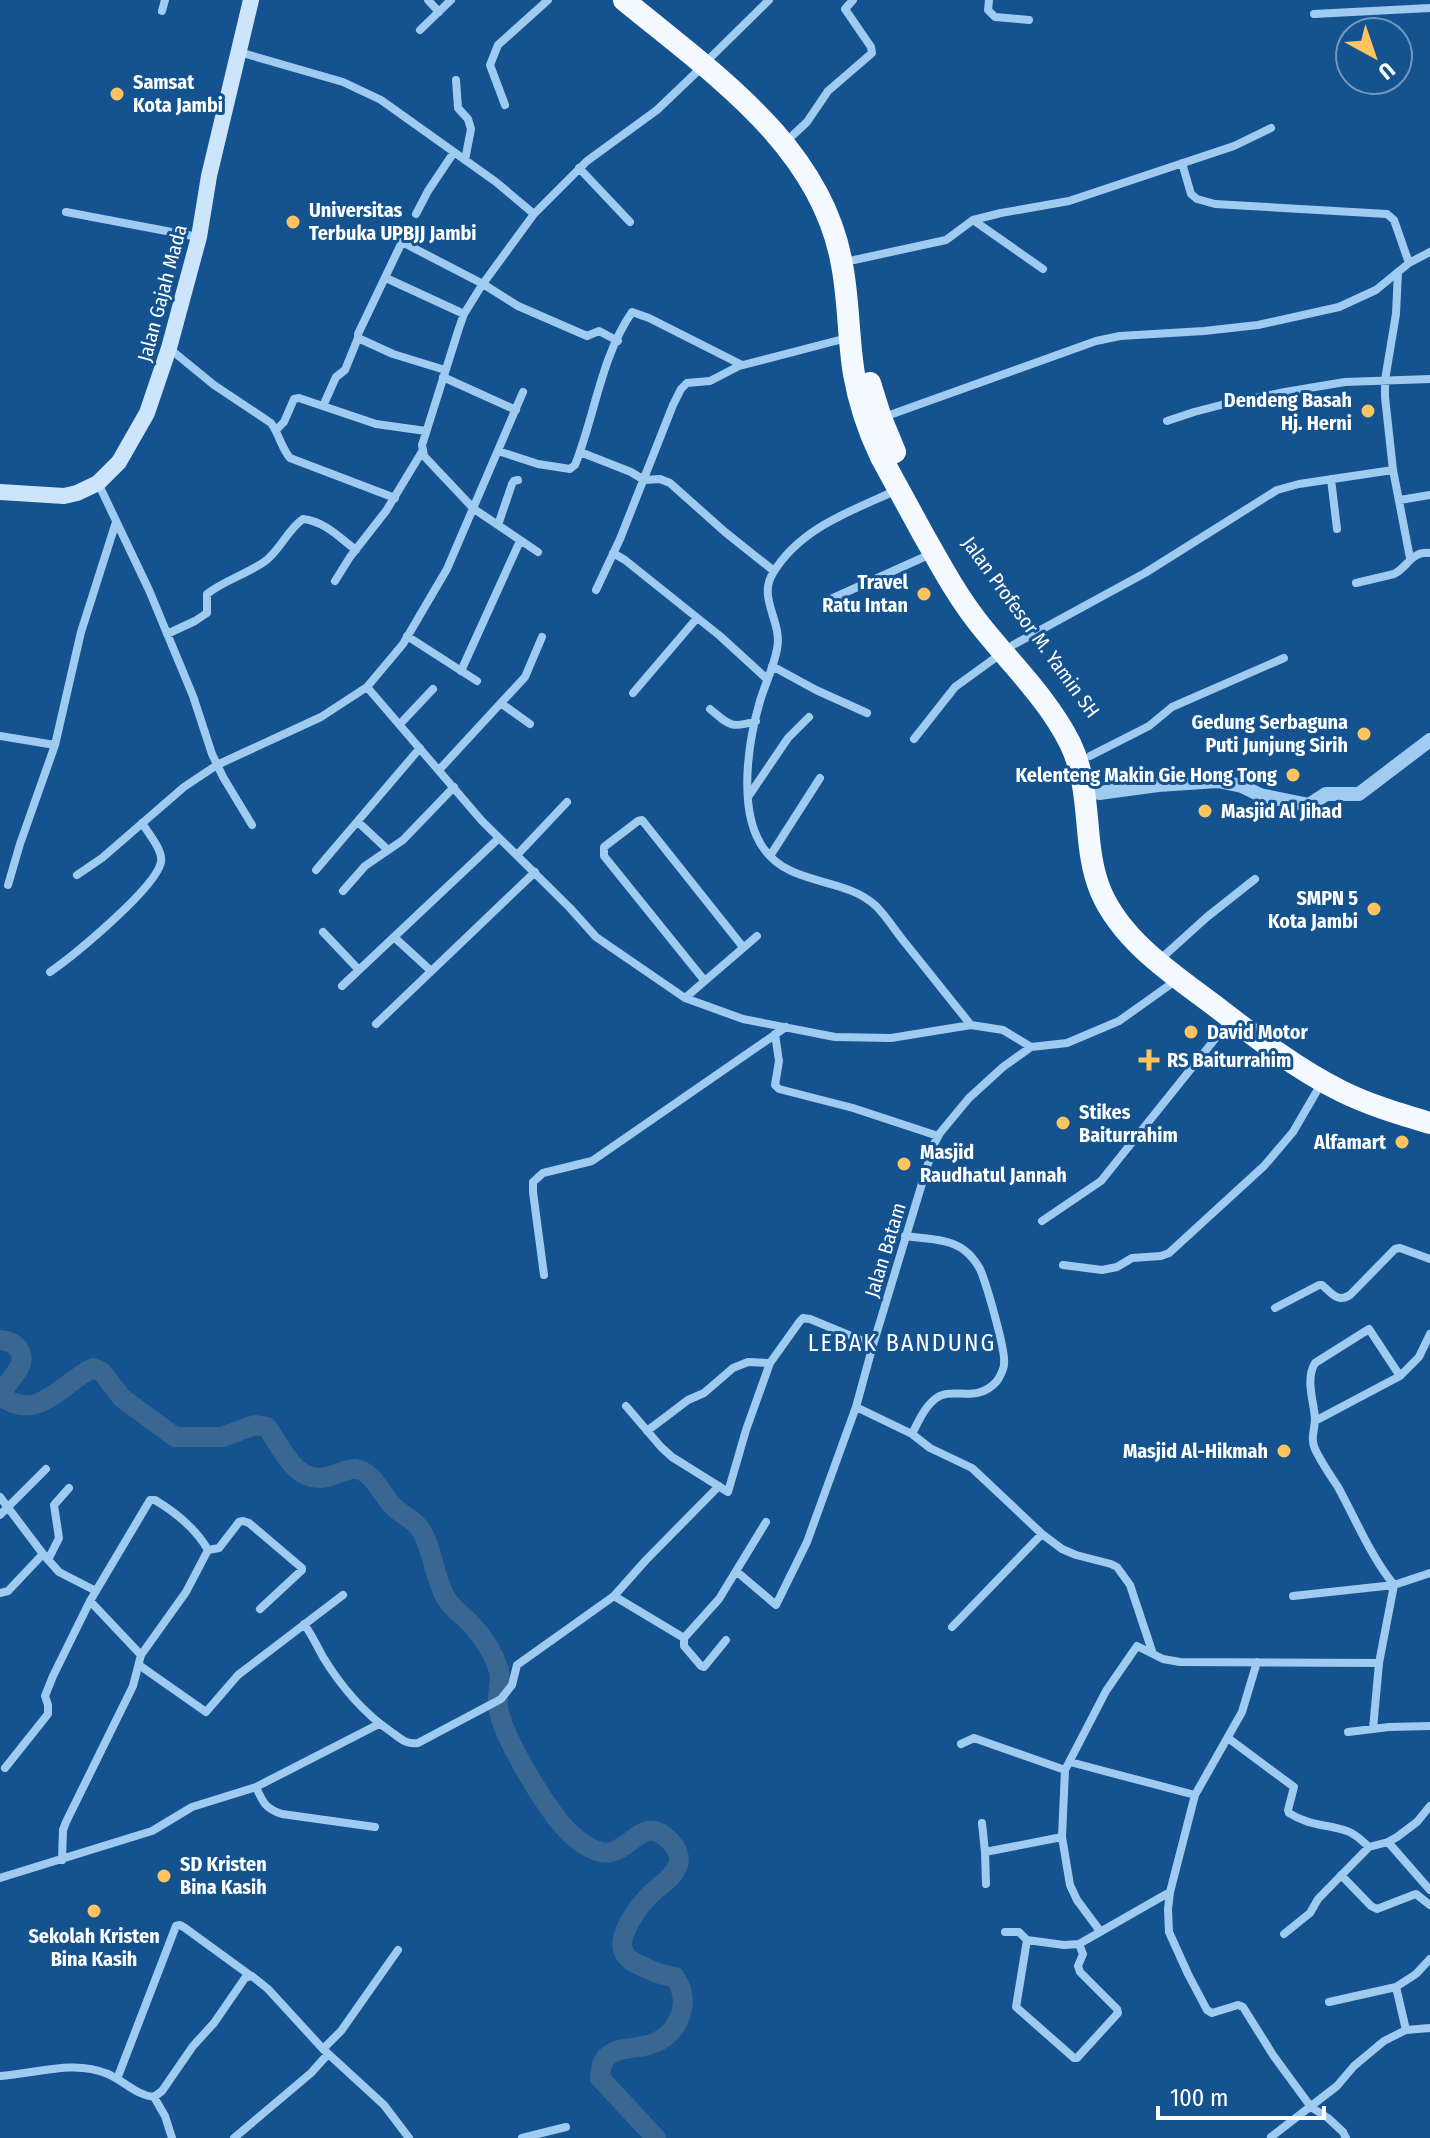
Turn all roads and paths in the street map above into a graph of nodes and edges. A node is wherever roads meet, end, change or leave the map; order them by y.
1 (165, 0) edge
2 (251, 0) edge
3 (428, 0) edge
4 (451, 0) edge
5 (548, 0) edge
6 (624, 0) edge
7 (640, 0) edge
8 (769, 0) edge
9 (853, 0) edge
10 (989, 0) edge
11 (1430, 8) edge
12 (162, 11) dead end
13 (439, 12) junction
14 (1314, 14) dead end
15 (1029, 20) dead end
16 (420, 30) dead end
17 (239, 52) junction
18 (706, 62) junction
19 (456, 80) dead end
20 (505, 105) dead end
21 (1271, 128) dead end
22 (793, 135) junction
23 (454, 152) junction
24 (465, 160) junction
25 (1182, 163) junction
26 (579, 168) junction
27 (66, 212) dead end
28 (416, 214) dead end
29 (534, 214) junction
30 (973, 220) junction
31 (630, 222) dead end
32 (199, 237) junction
33 (1430, 252) edge
34 (854, 260) junction
35 (1409, 263) junction
36 (1043, 269) dead end
37 (1398, 272) junction
38 (386, 278) junction
39 (483, 284) junction
40 (464, 314) junction
41 (850, 337) junction
42 (358, 338) junction
43 (618, 341) junction
44 (169, 348) junction
45 (742, 365) junction
46 (444, 373) junction
47 (1430, 379) edge
48 (1385, 380) junction
49 (523, 392) dead end
50 (323, 406) junction
51 (516, 410) junction
52 (874, 421) junction
53 (1167, 421) dead end
54 (276, 430) junction
55 (426, 431) junction
56 (423, 450) junction
57 (498, 451) junction
58 (580, 452) junction
59 (1393, 470) junction
60 (1331, 479) junction
61 (518, 480) dead end
62 (644, 480) junction
63 (98, 483) junction
64 (899, 489) junction
65 (0, 492) edge
66 (1430, 495) edge
67 (395, 498) junction
68 (1400, 500) junction
69 (474, 509) junction
70 (116, 522) junction
71 (498, 525) junction
72 (1337, 529) dead end
73 (520, 541) junction
74 (356, 550) junction
75 (614, 551) junction
76 (538, 552) dead end
77 (934, 553) junction
78 (1430, 553) edge
79 (1410, 558) junction
80 (774, 571) junction
81 (335, 581) dead end
82 (1356, 583) dead end
83 (596, 590) dead end
84 (833, 598) dead end
85 (697, 618) junction
86 (167, 634) junction
87 (407, 636) junction
88 (542, 637) dead end
89 (1008, 649) junction
90 (1284, 658) dead end
91 (461, 671) junction
92 (770, 672) junction
93 (477, 681) dead end
94 (367, 687) junction
95 (433, 689) dead end
96 (633, 693) dead end
97 (502, 704) junction
98 (710, 709) dead end
99 (867, 713) dead end
100 (809, 717) dead end
101 (756, 721) junction
102 (400, 724) junction
103 (530, 724) dead end
104 (0, 736) edge
105 (914, 739) dead end
106 (1430, 740) edge
107 (55, 745) junction
108 (420, 748) junction
109 (1090, 756) junction
110 (217, 765) junction
111 (439, 770) junction
112 (820, 778) dead end
113 (454, 787) junction
114 (1099, 793) junction
115 (747, 798) junction
116 (567, 802) dead end
117 (358, 822) junction
118 (142, 823) junction
119 (252, 825) dead end
120 (499, 838) junction
121 (388, 850) junction
122 (517, 855) junction
123 (770, 856) junction
124 (316, 870) dead end
125 (535, 872) junction
126 (77, 875) dead end
127 (1255, 879) dead end
128 (8, 885) dead end
129 (343, 891) dead end
130 (323, 932) dead end
131 (757, 936) dead end
132 (394, 937) junction
133 (743, 947) junction
134 (1166, 954) junction
135 (359, 970) junction
136 (430, 970) junction
137 (50, 972) dead end
138 (1179, 979) junction
139 (704, 980) junction
140 (342, 986) dead end
141 (685, 998) junction
142 (1231, 1018) junction
143 (376, 1024) dead end
144 (971, 1025) junction
145 (786, 1027) junction
146 (775, 1034) junction
147 (1031, 1047) junction
148 (1323, 1081) junction
149 (1346, 1086) junction
150 (1430, 1111) edge
151 (1430, 1123) edge
152 (938, 1136) junction
153 (1042, 1221) dead end
154 (905, 1236) junction
155 (1430, 1259) edge
156 (1063, 1265) dead end
157 (544, 1275) dead end
158 (1275, 1308) dead end
159 (1430, 1334) edge
160 (873, 1345) junction
161 (770, 1363) junction
162 (1400, 1376) junction
163 (626, 1406) dead end
164 (856, 1407) junction
165 (1315, 1421) junction
166 (647, 1431) junction
167 (912, 1434) junction
168 (46, 1469) dead end
169 (719, 1486) junction
170 (69, 1488) dead end
171 (0, 1497) edge
172 (8, 1508) junction
173 (0, 1515) edge
174 (766, 1522) dead end
175 (1042, 1534) junction
176 (208, 1550) junction
177 (46, 1557) junction
178 (736, 1571) junction
179 (1430, 1573) edge
180 (1394, 1585) junction
181 (96, 1591) junction
182 (0, 1593) edge
183 (343, 1595) dead end
184 (614, 1596) junction
185 (1293, 1596) dead end
186 (90, 1601) junction
187 (260, 1609) dead end
188 (304, 1624) junction
189 (952, 1627) dead end
190 (684, 1638) junction
191 (726, 1640) dead end
192 (1152, 1652) junction
193 (140, 1660) junction
194 (1257, 1662) junction
195 (1379, 1663) junction
196 (379, 1724) junction
197 (1430, 1726) edge
198 (1373, 1729) junction
199 (1348, 1732) dead end
200 (1228, 1738) junction
201 (961, 1744) dead end
202 (1068, 1766) junction
203 (5, 1768) dead end
204 (256, 1787) junction
205 (1195, 1795) junction
206 (1430, 1806) edge
207 (982, 1823) dead end
208 (375, 1827) dead end
209 (1062, 1837) junction
210 (1388, 1842) junction
211 (1369, 1847) junction
212 (985, 1852) junction
213 (62, 1860) junction
214 (1341, 1875) junction
215 (0, 1878) edge
216 (986, 1884) dead end
217 (1430, 1890) edge
218 (1170, 1892) junction
219 (1430, 1905) edge
220 (1100, 1931) junction
221 (1005, 1932) dead end
222 (1284, 1934) dead end
223 (1027, 1940) junction
224 (1079, 1944) junction
225 (398, 1950) dead end
226 (1430, 1959) edge
227 (252, 1976) junction
228 (1396, 1987) junction
229 (1329, 2002) dead end
230 (1430, 2028) edge
231 (1406, 2030) junction
232 (325, 2051) junction
233 (0, 2076) edge
234 (117, 2079) junction
235 (154, 2097) junction
236 (1311, 2107) junction
237 (566, 2127) dead end
238 (1271, 2137) edge
239 (172, 2138) edge
240 (234, 2138) edge
241 (409, 2138) edge
242 (522, 2138) edge
243 (1346, 2138) edge

1 - 12 street
2 - 17 main road, Jalan Gajah Mada
3 - 13 street
4 - 13 street
5 - 20 street
6 - 18 highway, Jalan Profesor M. Yamin SH
7 - 18 highway, Jalan Profesor M. Yamin SH
8 - 18 street
9 - 22 street
10 - 15 street
11 - 14 street
13 - 16 street
17 - 23 street
17 - 32 main road, Jalan Gajah Mada
18 - 22 highway, Jalan Profesor M. Yamin SH
18 - 26 street
18 - 41 highway, Jalan Profesor M. Yamin SH
19 - 24 street
21 - 25 street
22 - 34 highway, Jalan Profesor M. Yamin SH
23 - 24 street
23 - 28 street
24 - 29 street
25 - 30 street
25 - 35 street
26 - 29 street
26 - 31 street
27 - 32 street
29 - 39 street
30 - 34 street
30 - 36 street
32 - 44 main road, Jalan Gajah Mada
33 - 35 street
34 - 52 highway, Jalan Profesor M. Yamin SH
35 - 37 street
37 - 48 street
37 - 52 street
38 - 39 street
38 - 40 street
38 - 42 street
39 - 40 street
39 - 43 street
40 - 46 street
41 - 45 street
41 - 52 highway, Jalan Profesor M. Yamin SH
42 - 46 street
42 - 50 street
43 - 45 street
43 - 58 street
44 - 54 street
44 - 63 main road, Jalan Gajah Mada
45 - 62 street
46 - 51 street
46 - 55 street
47 - 48 street
48 - 53 street
48 - 59 street
49 - 51 street
50 - 54 street
50 - 55 street
51 - 57 street
52 - 64 highway, Jalan Profesor M. Yamin SH
52 - 89 highway, Jalan Profesor M. Yamin SH
54 - 67 street
55 - 56 street
56 - 67 street
56 - 69 street
57 - 58 street
57 - 69 street
58 - 62 street
59 - 60 street
59 - 68 street
60 - 72 street
60 - 89 street
61 - 71 street
62 - 75 street
62 - 80 street
63 - 65 main road, Jalan Gajah Mada
63 - 70 street
64 - 77 highway, Jalan Profesor M. Yamin SH
64 - 80 street
66 - 68 street
67 - 74 street
68 - 79 street
69 - 71 street
69 - 87 street
70 - 86 street
70 - 107 street
71 - 73 street
73 - 76 street
73 - 91 street
74 - 81 street
74 - 86 street
75 - 83 street
75 - 85 street
77 - 84 street
77 - 89 highway, Jalan Profesor M. Yamin SH
78 - 79 street
79 - 82 street
80 - 92 street
85 - 92 street
85 - 96 street
86 - 110 street
87 - 91 street
87 - 94 street
88 - 97 street
89 - 105 street
89 - 109 highway, Jalan Profesor M. Yamin SH
89 - 138 highway, Jalan Profesor M. Yamin SH
90 - 109 street
91 - 93 street
92 - 99 street
92 - 101 street
94 - 102 street
94 - 110 street
95 - 102 street
97 - 103 street
97 - 111 street
98 - 101 street
100 - 115 street
101 - 115 street
102 - 108 street
104 - 107 street
106 - 114 street
107 - 128 street
108 - 111 street
108 - 117 street
109 - 114 highway, Jalan Profesor M. Yamin SH
110 - 118 street
110 - 119 street
111 - 113 street
112 - 123 street
113 - 120 street
113 - 121 street
114 - 134 highway, Jalan Profesor M. Yamin SH
115 - 123 street
116 - 122 street
117 - 121 street
117 - 124 street
118 - 126 street
118 - 137 street
120 - 122 street
120 - 132 street
121 - 129 street
122 - 125 street
123 - 144 street
125 - 136 street
125 - 141 street
127 - 134 street
130 - 135 street
131 - 133 street
132 - 135 street
132 - 136 street
133 - 139 street
133 - 139 street
134 - 149 highway, Jalan Profesor M. Yamin SH
135 - 140 street
136 - 143 street
138 - 142 highway, Jalan Profesor M. Yamin SH
138 - 147 street, Jalan Batam
139 - 141 street
141 - 145 street
142 - 148 highway, Jalan Profesor M. Yamin SH
142 - 153 street
144 - 145 street
144 - 147 street
145 - 146 street
146 - 152 street
146 - 157 street
147 - 152 street, Jalan Batam
148 - 149 highway, Jalan Profesor M. Yamin SH
148 - 156 street
149 - 150 highway, Jalan Profesor M. Yamin SH
149 - 151 highway, Jalan Profesor M. Yamin SH
152 - 154 street, Jalan Batam
154 - 160 street, Jalan Batam
154 - 167 street
155 - 158 street
159 - 162 street
160 - 161 street
160 - 164 street, Jalan Batam
161 - 166 street
161 - 169 street
162 - 165 street
162 - 165 street
163 - 166 street
164 - 167 street
164 - 178 street, Jalan Batam
165 - 180 street
166 - 169 street
167 - 175 street
168 - 172 street
169 - 184 street
170 - 177 street
171 - 172 street
172 - 173 street
172 - 177 street
174 - 178 street
175 - 189 street
175 - 192 street
176 - 181 street
176 - 187 street
176 - 193 street
177 - 181 street
177 - 182 street
178 - 190 street
179 - 180 street
180 - 185 street
180 - 195 street
181 - 186 street
183 - 188 street
184 - 190 street
184 - 196 street
186 - 193 street
186 - 203 street
188 - 193 street
188 - 196 street
190 - 191 street
192 - 194 street
192 - 202 street
193 - 213 street
194 - 195 street
194 - 200 street
195 - 198 street
196 - 204 street
197 - 198 street
198 - 199 street
200 - 205 street
200 - 211 street
201 - 202 street
202 - 205 street
202 - 209 street
204 - 208 street
204 - 213 street
205 - 218 street
206 - 210 street
207 - 212 street
209 - 212 street
209 - 220 street
210 - 211 street
210 - 217 street
211 - 214 street
212 - 216 street
213 - 215 street
214 - 219 street
214 - 222 street
218 - 220 street
218 - 236 street
220 - 224 street
221 - 223 street
223 - 224 street
223 - 224 street
225 - 232 street
226 - 228 street
227 - 232 street
227 - 234 street
227 - 235 street
228 - 229 street
228 - 231 street
230 - 231 street
231 - 236 street
232 - 240 street
232 - 241 street
233 - 234 street
234 - 235 street
235 - 239 street
236 - 238 street
236 - 243 street
237 - 242 street

